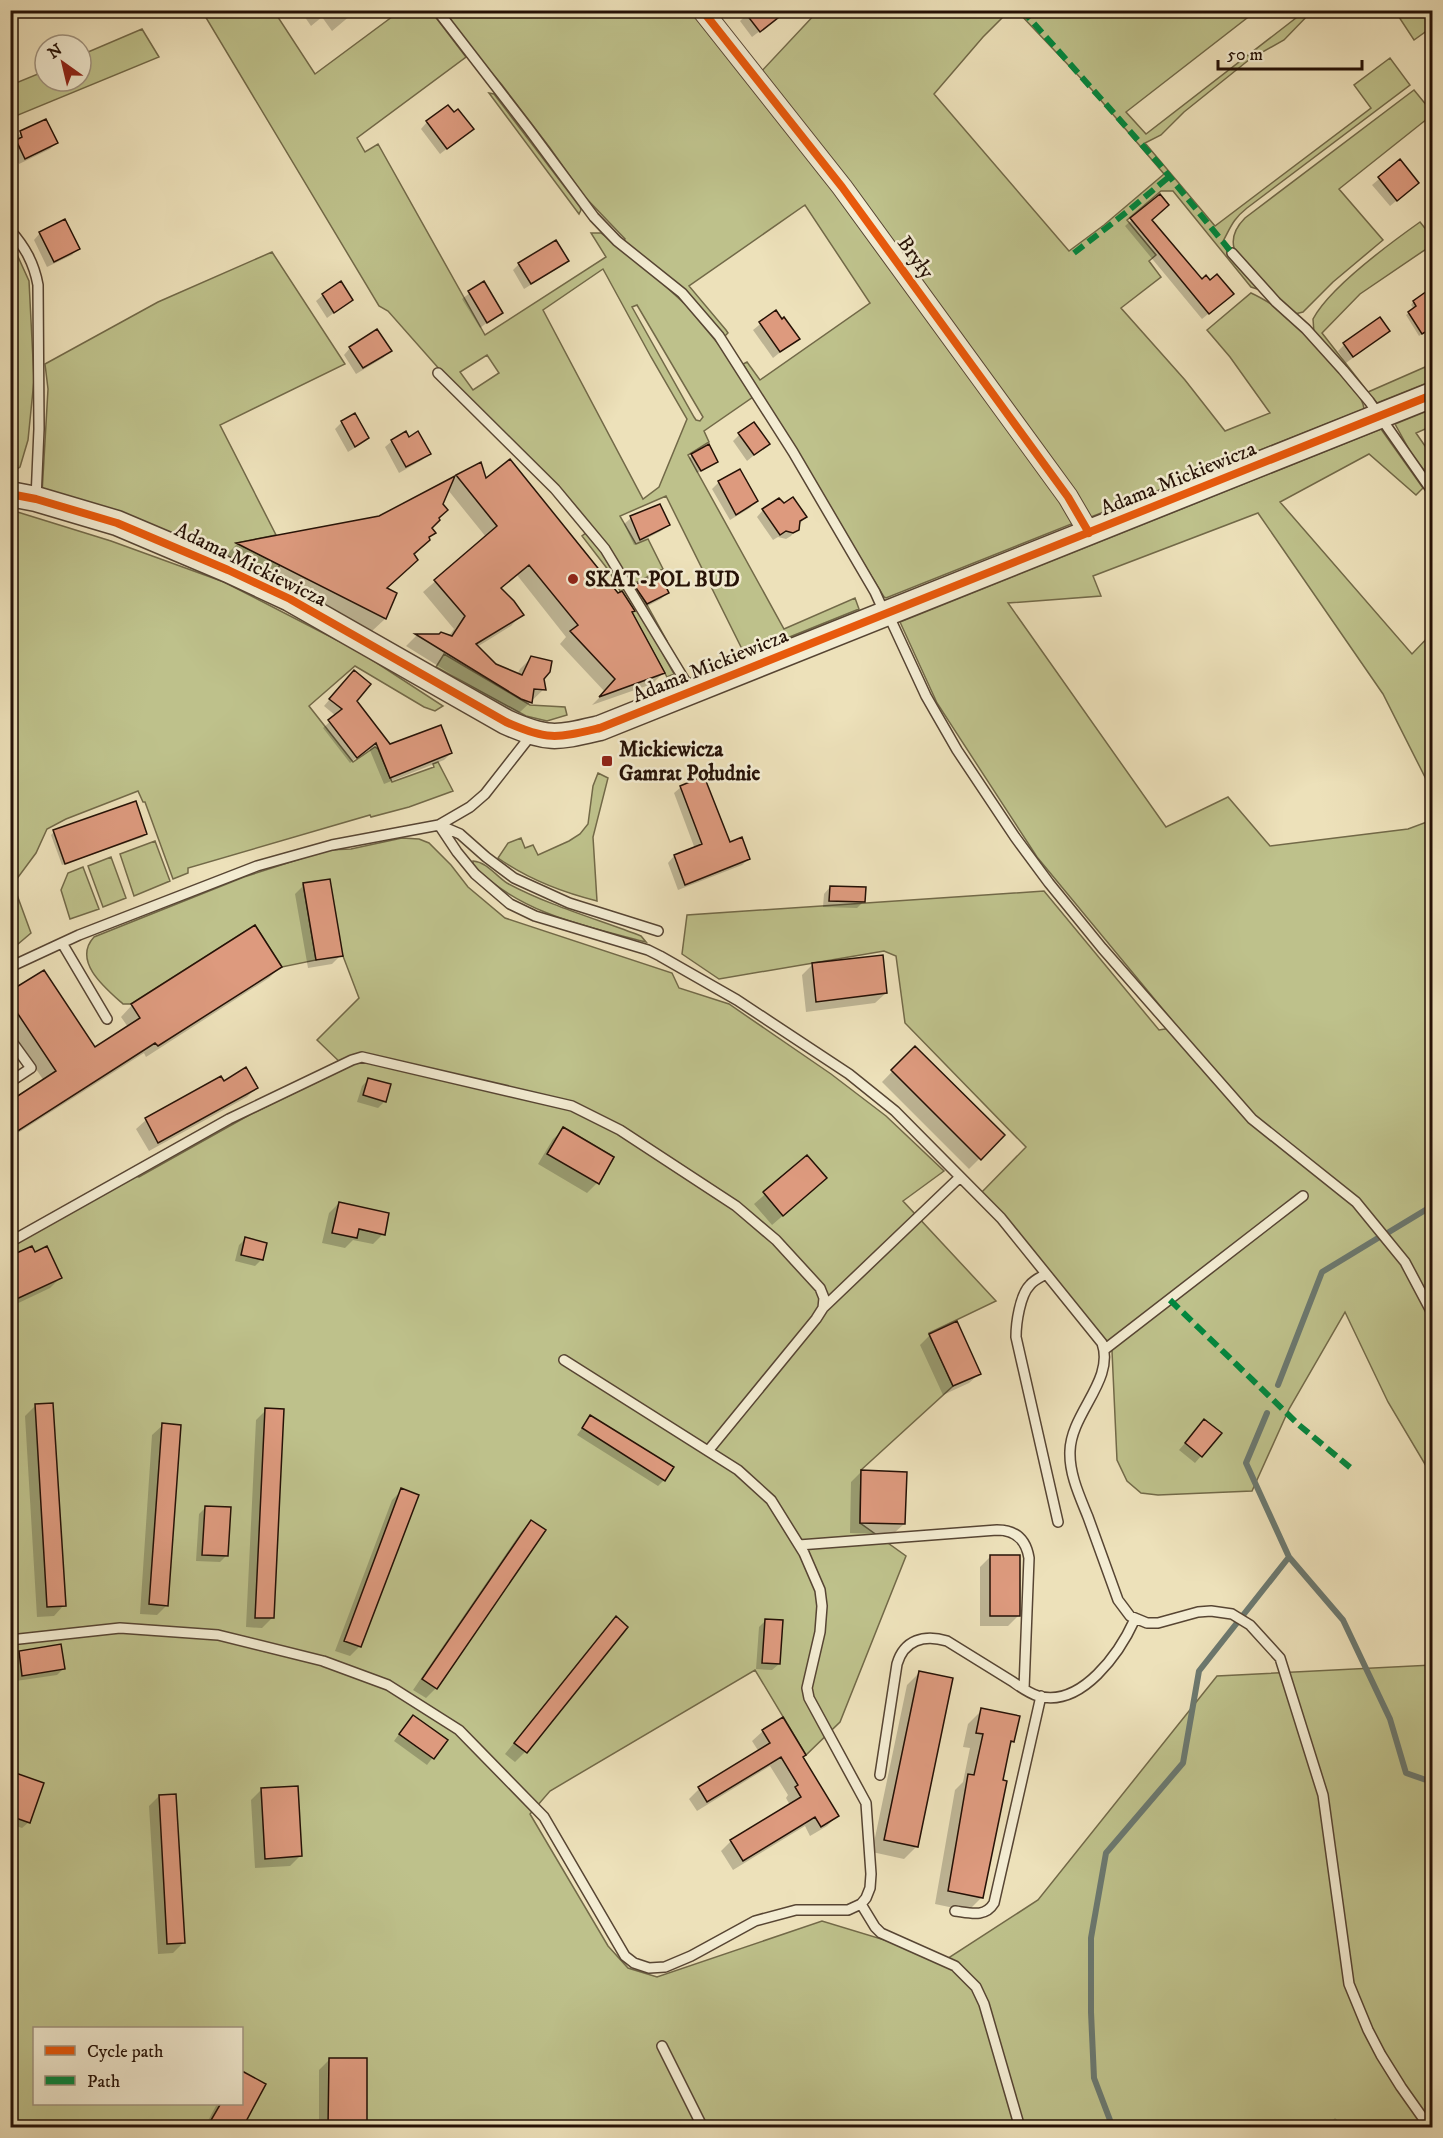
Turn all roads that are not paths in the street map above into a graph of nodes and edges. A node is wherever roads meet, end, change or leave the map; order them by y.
1 (437, 10) edge
2 (702, 10) edge
3 (10, 230) edge
4 (1232, 253) dead end
5 (438, 373) dead end
6 (1432, 394) edge
7 (1378, 416) junction
8 (1432, 491) edge
9 (10, 494) edge
10 (36, 499) junction
11 (1089, 533) junction
12 (886, 613) junction
13 (691, 691) junction
14 (532, 734) junction
15 (439, 825) junction
16 (658, 931) dead end
17 (62, 943) junction
18 (10, 968) edge
19 (107, 1019) dead end
20 (10, 1039) edge
21 (10, 1082) edge
22 (960, 1177) junction
23 (1304, 1196) dead end
24 (10, 1242) edge
25 (1046, 1274) junction
26 (823, 1308) junction
27 (1432, 1313) edge
28 (1104, 1350) junction
29 (564, 1360) dead end
30 (708, 1451) junction
31 (1058, 1522) dead end
32 (799, 1545) junction
33 (1135, 1619) junction
34 (10, 1640) edge
35 (1024, 1689) junction
36 (1041, 1696) junction
37 (880, 1775) dead end
38 (861, 1904) junction
39 (956, 1911) dead end
40 (662, 2046) dead end
41 (703, 2127) edge
42 (1020, 2127) edge
43 (1430, 2127) edge

1 - 12 lane
2 - 11 street, Bryły
3 - 10 lane
4 - 7 lane
5 - 13 lane
6 - 7 street, Adama Mickiewicza
7 - 8 lane
7 - 11 street, Adama Mickiewicza
9 - 10 street, Adama Mickiewicza
10 - 14 street, Adama Mickiewicza
11 - 12 street, Adama Mickiewicza
12 - 13 street, Adama Mickiewicza
12 - 27 lane
13 - 14 street, Adama Mickiewicza
14 - 15 lane
15 - 16 lane
15 - 17 lane
15 - 22 lane
17 - 18 lane
17 - 19 lane
20 - 21 lane
22 - 25 lane
22 - 26 lane
23 - 28 lane
24 - 26 lane
25 - 28 lane
25 - 31 lane
26 - 30 lane
28 - 33 lane
29 - 30 lane
30 - 32 lane
32 - 35 lane
32 - 38 lane
33 - 36 lane
33 - 43 lane
34 - 38 lane
35 - 36 lane
35 - 37 lane
36 - 39 lane
38 - 42 lane
40 - 41 lane

